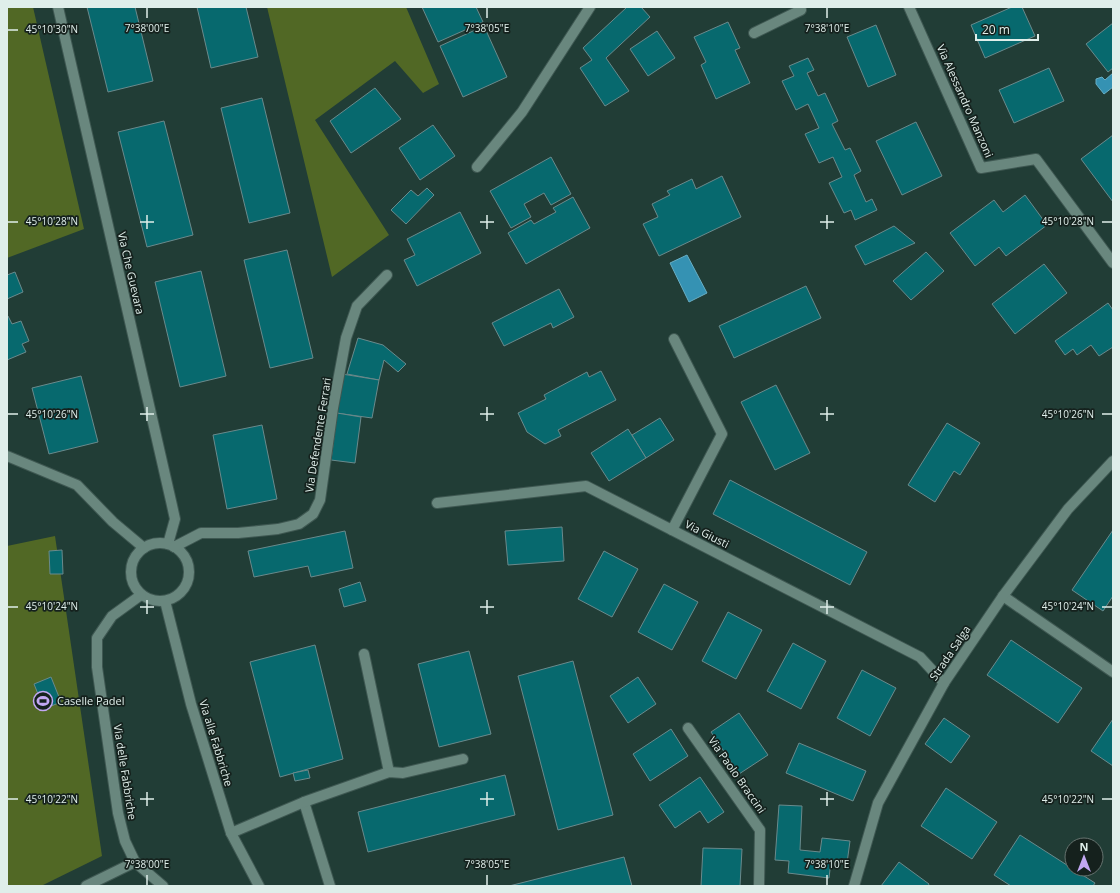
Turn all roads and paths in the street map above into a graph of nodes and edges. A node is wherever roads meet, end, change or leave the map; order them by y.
1 (58, 7) edge
2 (590, 7) edge
3 (799, 7) edge
4 (909, 7) edge
5 (754, 33) dead end
6 (476, 167) dead end
7 (1113, 263) edge
8 (387, 275) dead end
9 (674, 339) dead end
10 (7, 456) edge
11 (1113, 461) edge
12 (437, 503) dead end
13 (672, 530) junction
14 (171, 545) junction
15 (144, 548) junction
16 (141, 595) junction
17 (1003, 596) junction
18 (166, 601) junction
19 (364, 654) dead end
20 (1113, 672) edge
21 (944, 683) junction
22 (688, 728) dead end
23 (463, 758) dead end
24 (389, 772) junction
25 (304, 802) junction
26 (231, 833) junction
27 (135, 862) junction
28 (86, 886) edge
29 (163, 886) edge
30 (259, 886) edge
31 (330, 886) edge
32 (759, 886) edge
33 (854, 886) edge

1 - 14 street, Via Che Guevara
2 - 6 street
3 - 5 street
4 - 7 street, Via Alessandro Manzoni
8 - 14 street, Via Defendente Ferrari
9 - 13 street
10 - 15 street
11 - 17 street, Strada Salga
12 - 13 street, Via Giusti
13 - 21 street, Via Giusti
14 - 15 street
14 - 18 street
15 - 16 street
16 - 18 street
16 - 27 street, Via delle Fabbriche
17 - 20 street
17 - 21 street, Strada Salga
18 - 26 street, Via alle Fabbriche
19 - 24 street
21 - 33 street, Strada Salga
22 - 32 street, Via Paolo Braccini
23 - 24 street
24 - 25 street
25 - 26 street
25 - 31 street
26 - 30 street, Via alle Fabbriche
27 - 28 street
27 - 29 street, Via delle Fabbriche

